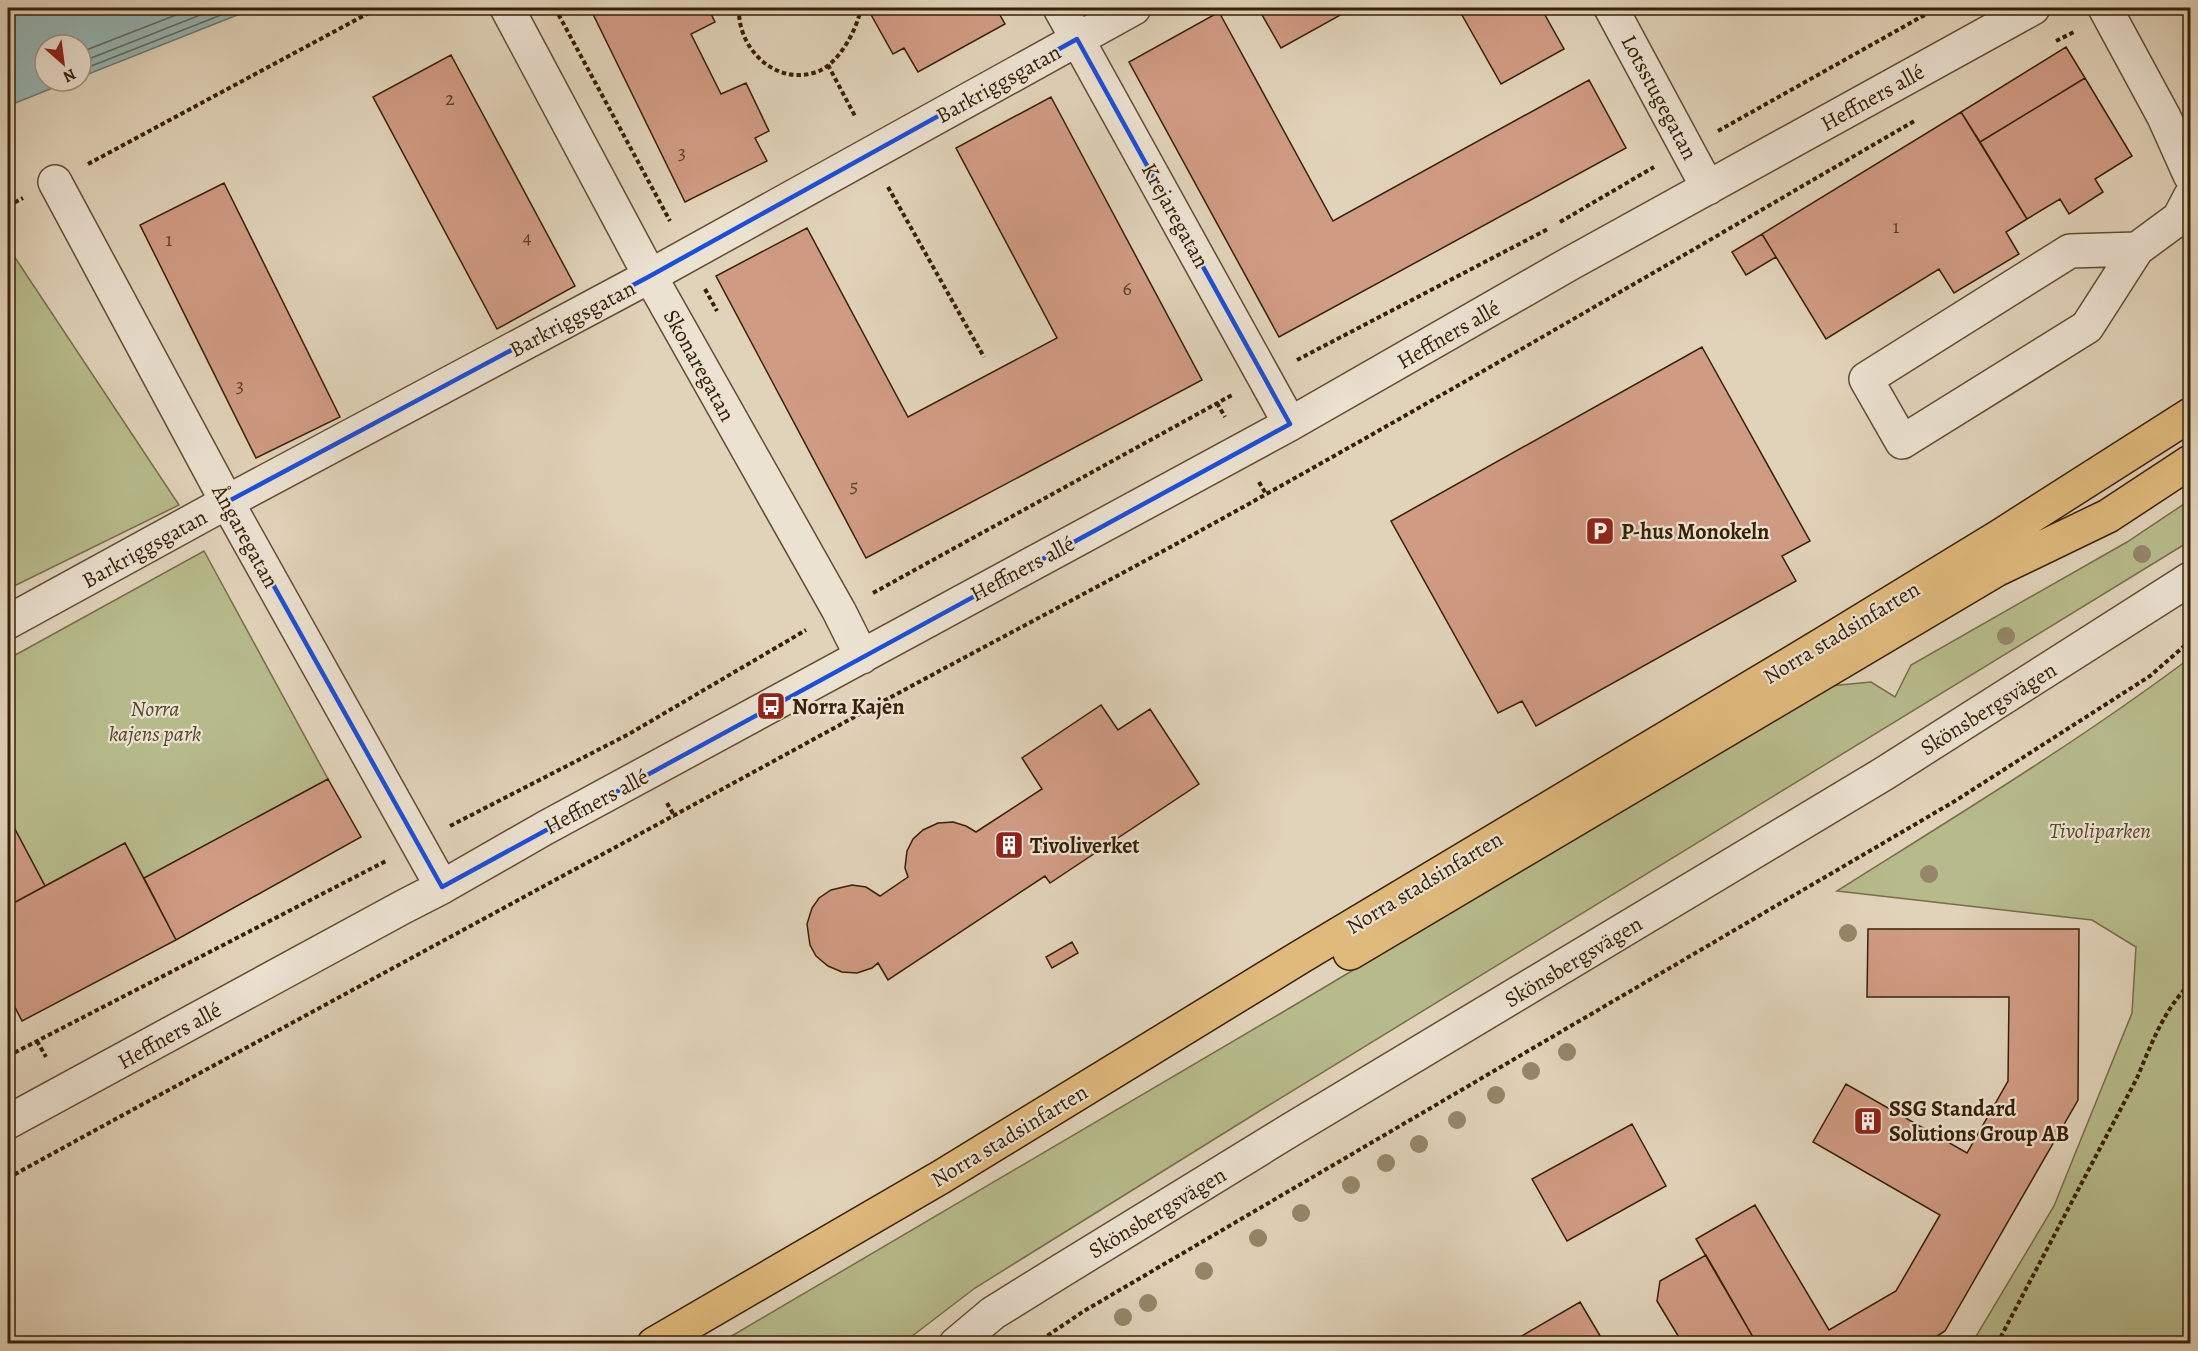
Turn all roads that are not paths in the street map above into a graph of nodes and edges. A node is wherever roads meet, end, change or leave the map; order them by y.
1 (507, 8) edge
2 (1060, 8) edge
3 (1134, 8) edge
4 (1611, 8) edge
5 (2033, 8) edge
6 (2107, 11) edge
7 (1077, 39) junction
8 (2190, 175) edge
9 (55, 182) road end
10 (1708, 188) junction
11 (2190, 197) edge
12 (2137, 249) junction
13 (650, 276) junction
14 (2190, 415) edge
15 (1290, 424) junction
16 (2190, 462) edge
17 (227, 502) junction
18 (2190, 579) edge
19 (8, 622) edge
20 (862, 657) junction
21 (442, 887) junction
22 (10, 1115) edge
23 (654, 1344) edge
24 (697, 1344) edge
25 (956, 1344) edge

1 - 13 street, Skonaregatan
2 - 7 street, Krejaregatan
3 - 7 street, Barkriggsgatan
4 - 10 street, Lotsstugegatan
5 - 10 street, Heffners allé
6 - 8 street
7 - 13 street, Barkriggsgatan
7 - 15 street, Krejaregatan
9 - 17 street, Ångaregatan
10 - 15 street, Heffners allé
11 - 12 street
12 - 12 street
13 - 17 street, Barkriggsgatan
13 - 20 street, Skonaregatan
14 - 23 main road, Norra stadsinfarten
15 - 20 street, Heffners allé
16 - 24 main road, Norra stadsinfarten
17 - 19 street, Barkriggsgatan
17 - 21 street, Ångaregatan
18 - 25 street, Skönsbergsvägen
20 - 21 street, Heffners allé
21 - 22 street, Heffners allé

